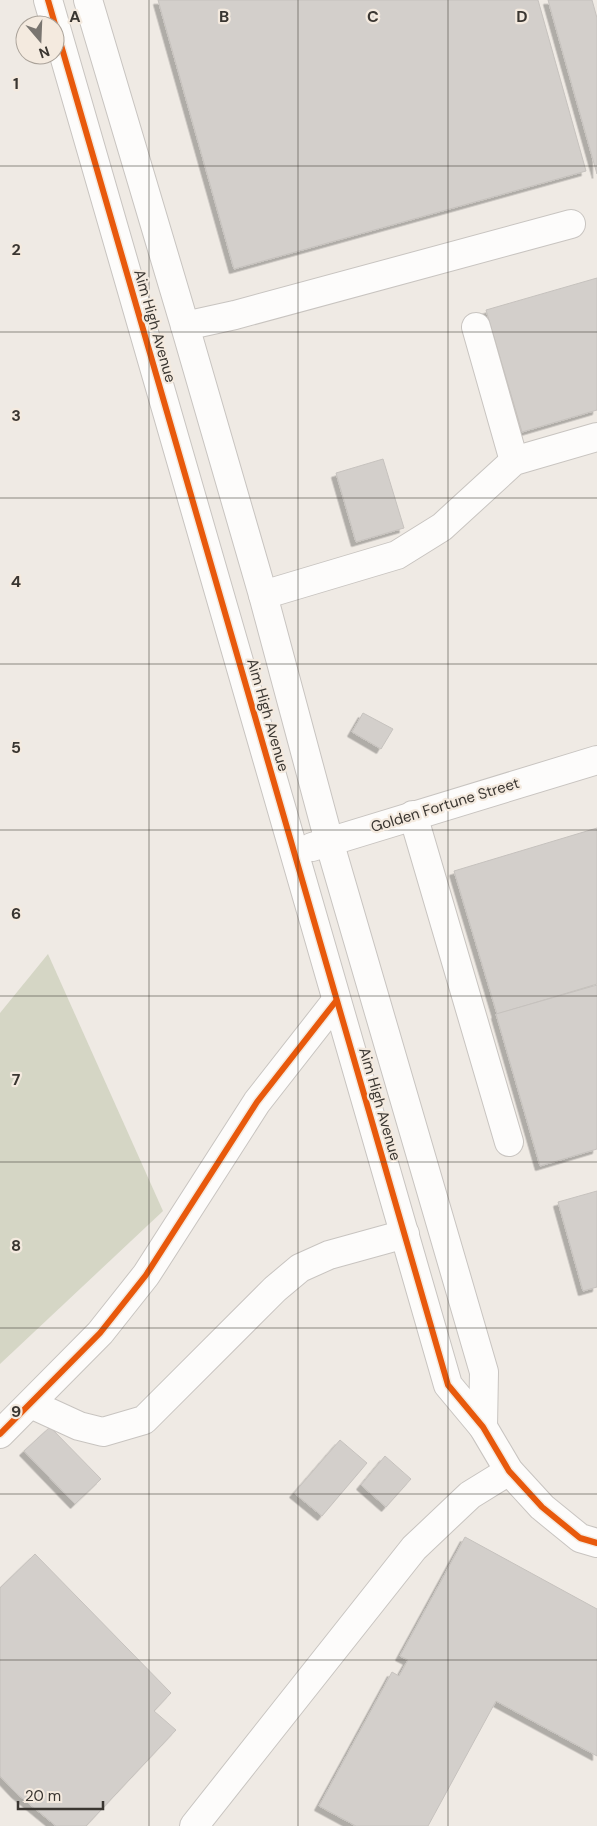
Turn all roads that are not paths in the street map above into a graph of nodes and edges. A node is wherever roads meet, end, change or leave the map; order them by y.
1 (48, 0) edge
2 (88, 0) edge
3 (571, 224) dead end
4 (185, 326) junction
5 (476, 328) dead end
6 (597, 437) edge
7 (514, 461) junction
8 (263, 595) junction
9 (597, 760) edge
10 (413, 814) junction
11 (329, 841) junction
12 (294, 852) junction
13 (336, 1002) junction
14 (509, 1142) dead end
15 (405, 1234) junction
16 (31, 1404) junction
17 (483, 1427) junction
18 (0, 1434) edge
19 (509, 1471) junction
20 (597, 1544) edge
21 (194, 1826) edge

1 - 12 street, Aim High Avenue
2 - 4 street, Aim High Avenue
3 - 4 street
4 - 8 street, Aim High Avenue
5 - 7 street
6 - 7 street
7 - 8 street
8 - 11 street, Aim High Avenue
9 - 10 street, Golden Fortune Street
10 - 11 street, Golden Fortune Street
10 - 14 street
11 - 12 street, Golden Fortune Street
11 - 17 street, Aim High Avenue
12 - 13 street, Aim High Avenue
13 - 15 street, Aim High Avenue
13 - 16 street
15 - 16 street
15 - 17 street, Aim High Avenue
16 - 18 street
17 - 19 street
19 - 20 street
19 - 21 street

